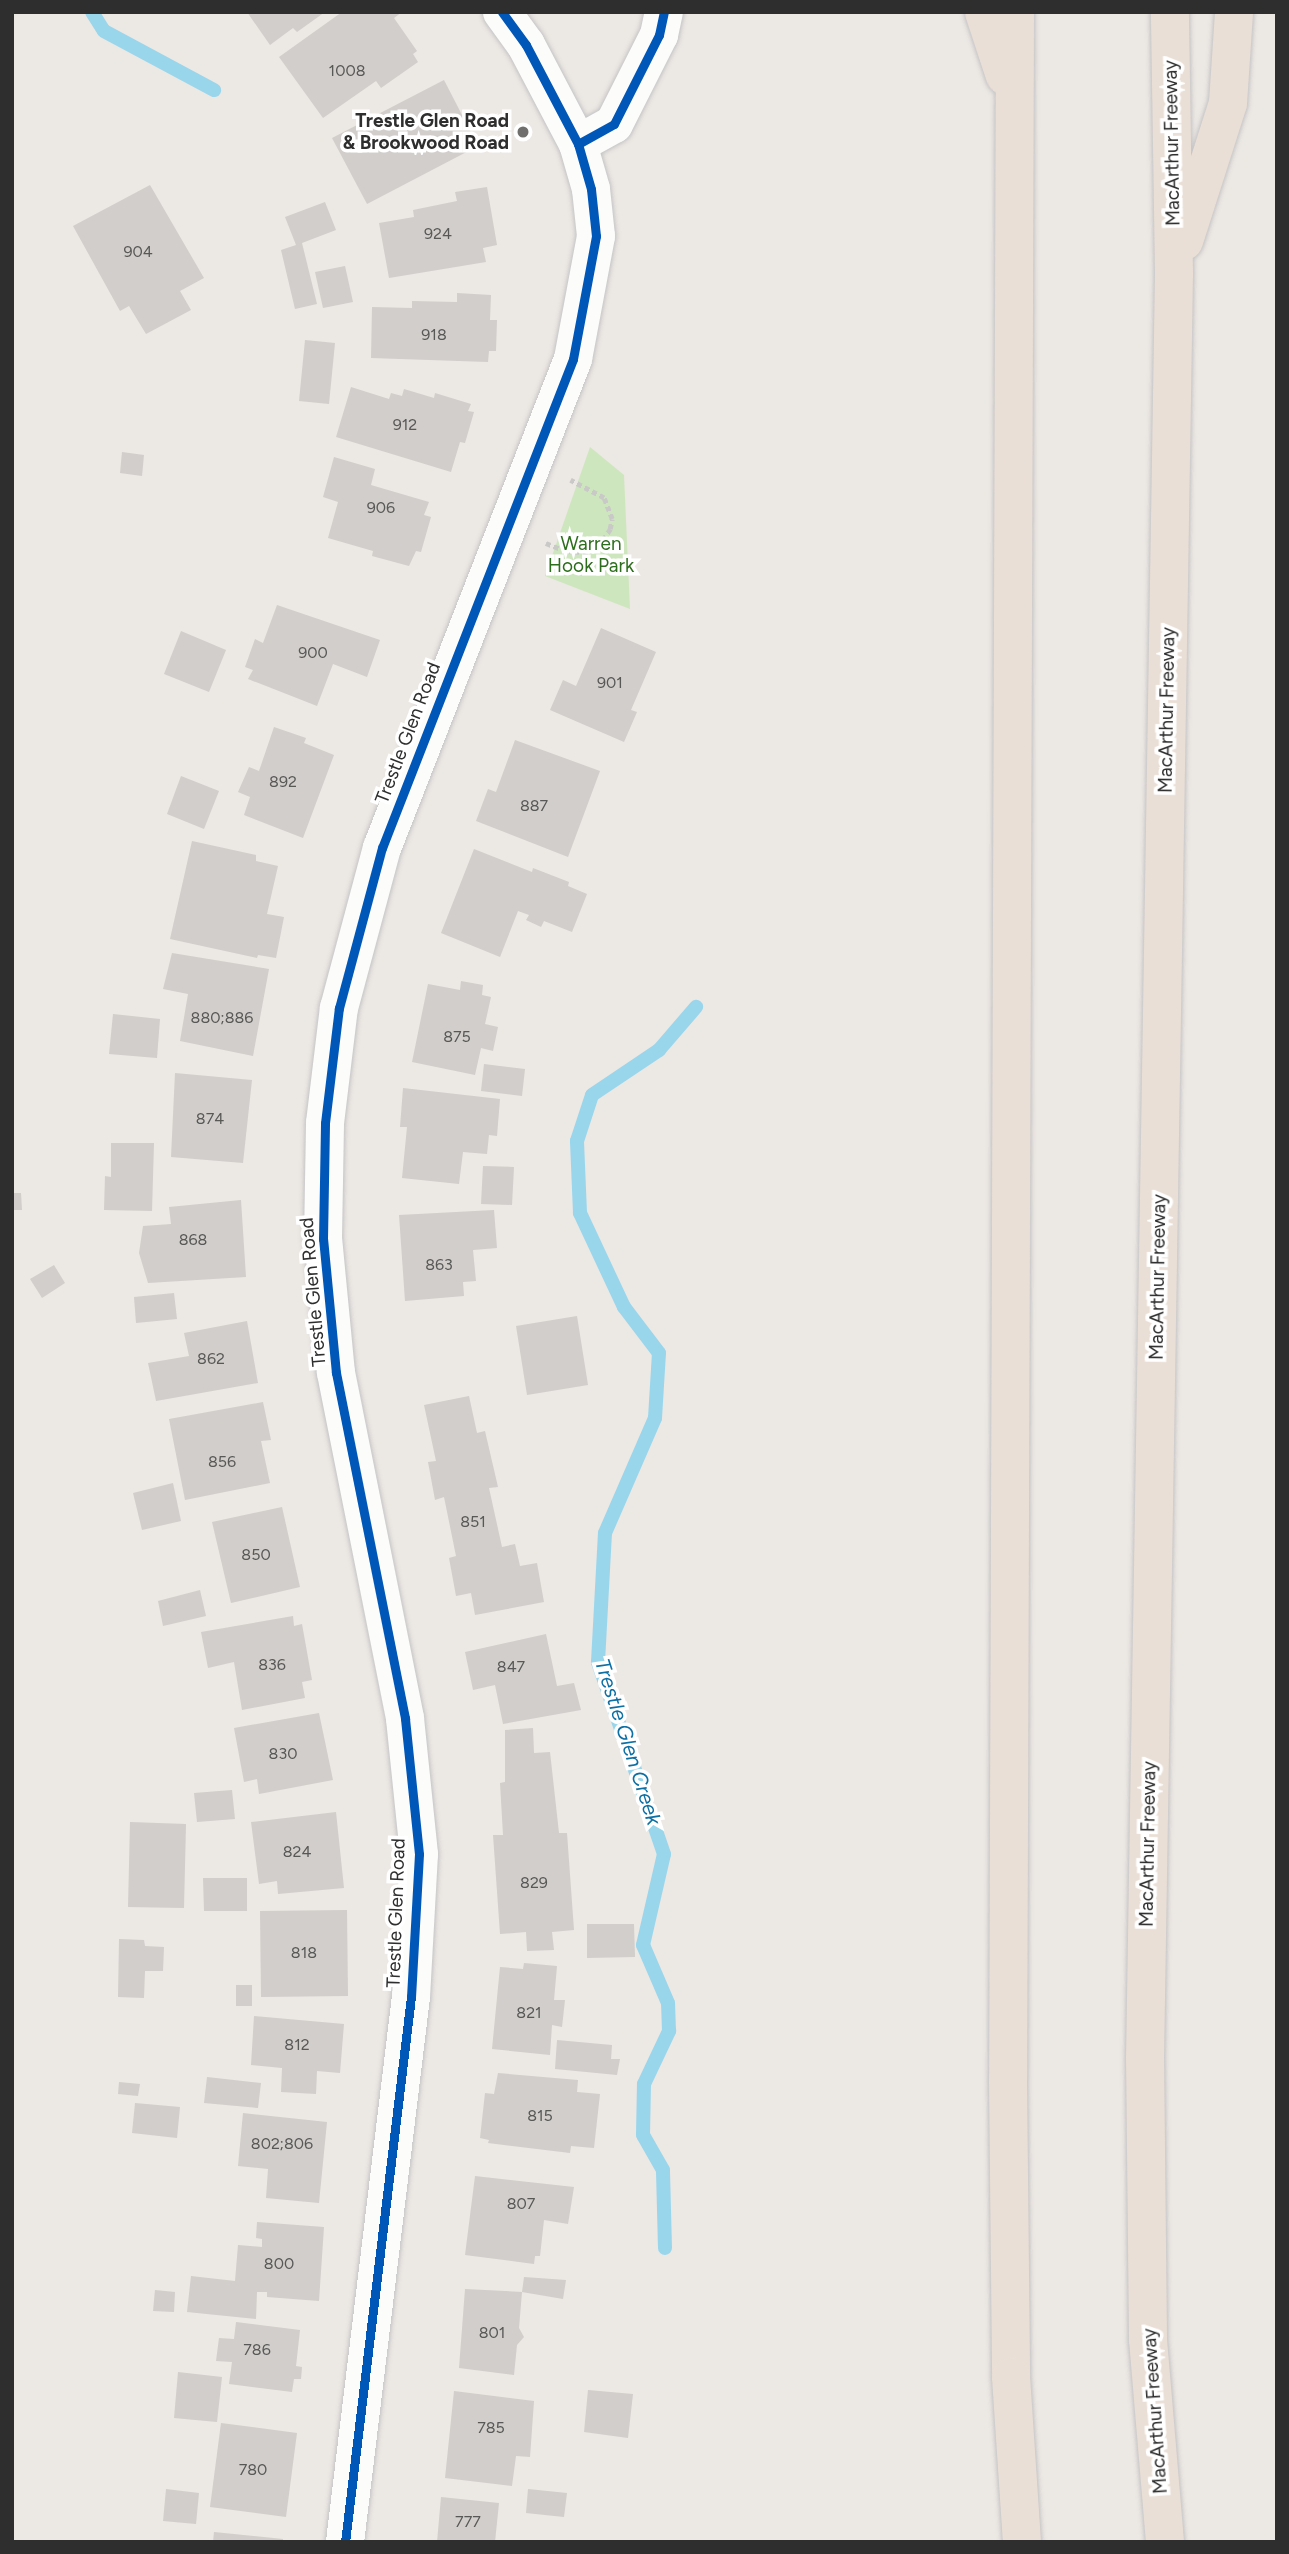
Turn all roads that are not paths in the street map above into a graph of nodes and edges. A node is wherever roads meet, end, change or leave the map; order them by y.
1 (502, 12) edge
2 (664, 12) edge
3 (984, 12) edge
4 (1015, 12) edge
5 (1170, 12) edge
6 (1234, 12) edge
7 (1015, 104) junction
8 (578, 144) junction
9 (1174, 273) junction
10 (345, 2542) edge
11 (1022, 2542) edge
12 (1165, 2542) edge

1 - 8 street, Trestle Glen Road
2 - 8 street
3 - 7 highway
4 - 7 highway
5 - 9 highway, MacArthur Freeway
6 - 9 highway
7 - 11 highway
8 - 10 street, Trestle Glen Road
9 - 12 highway, MacArthur Freeway

